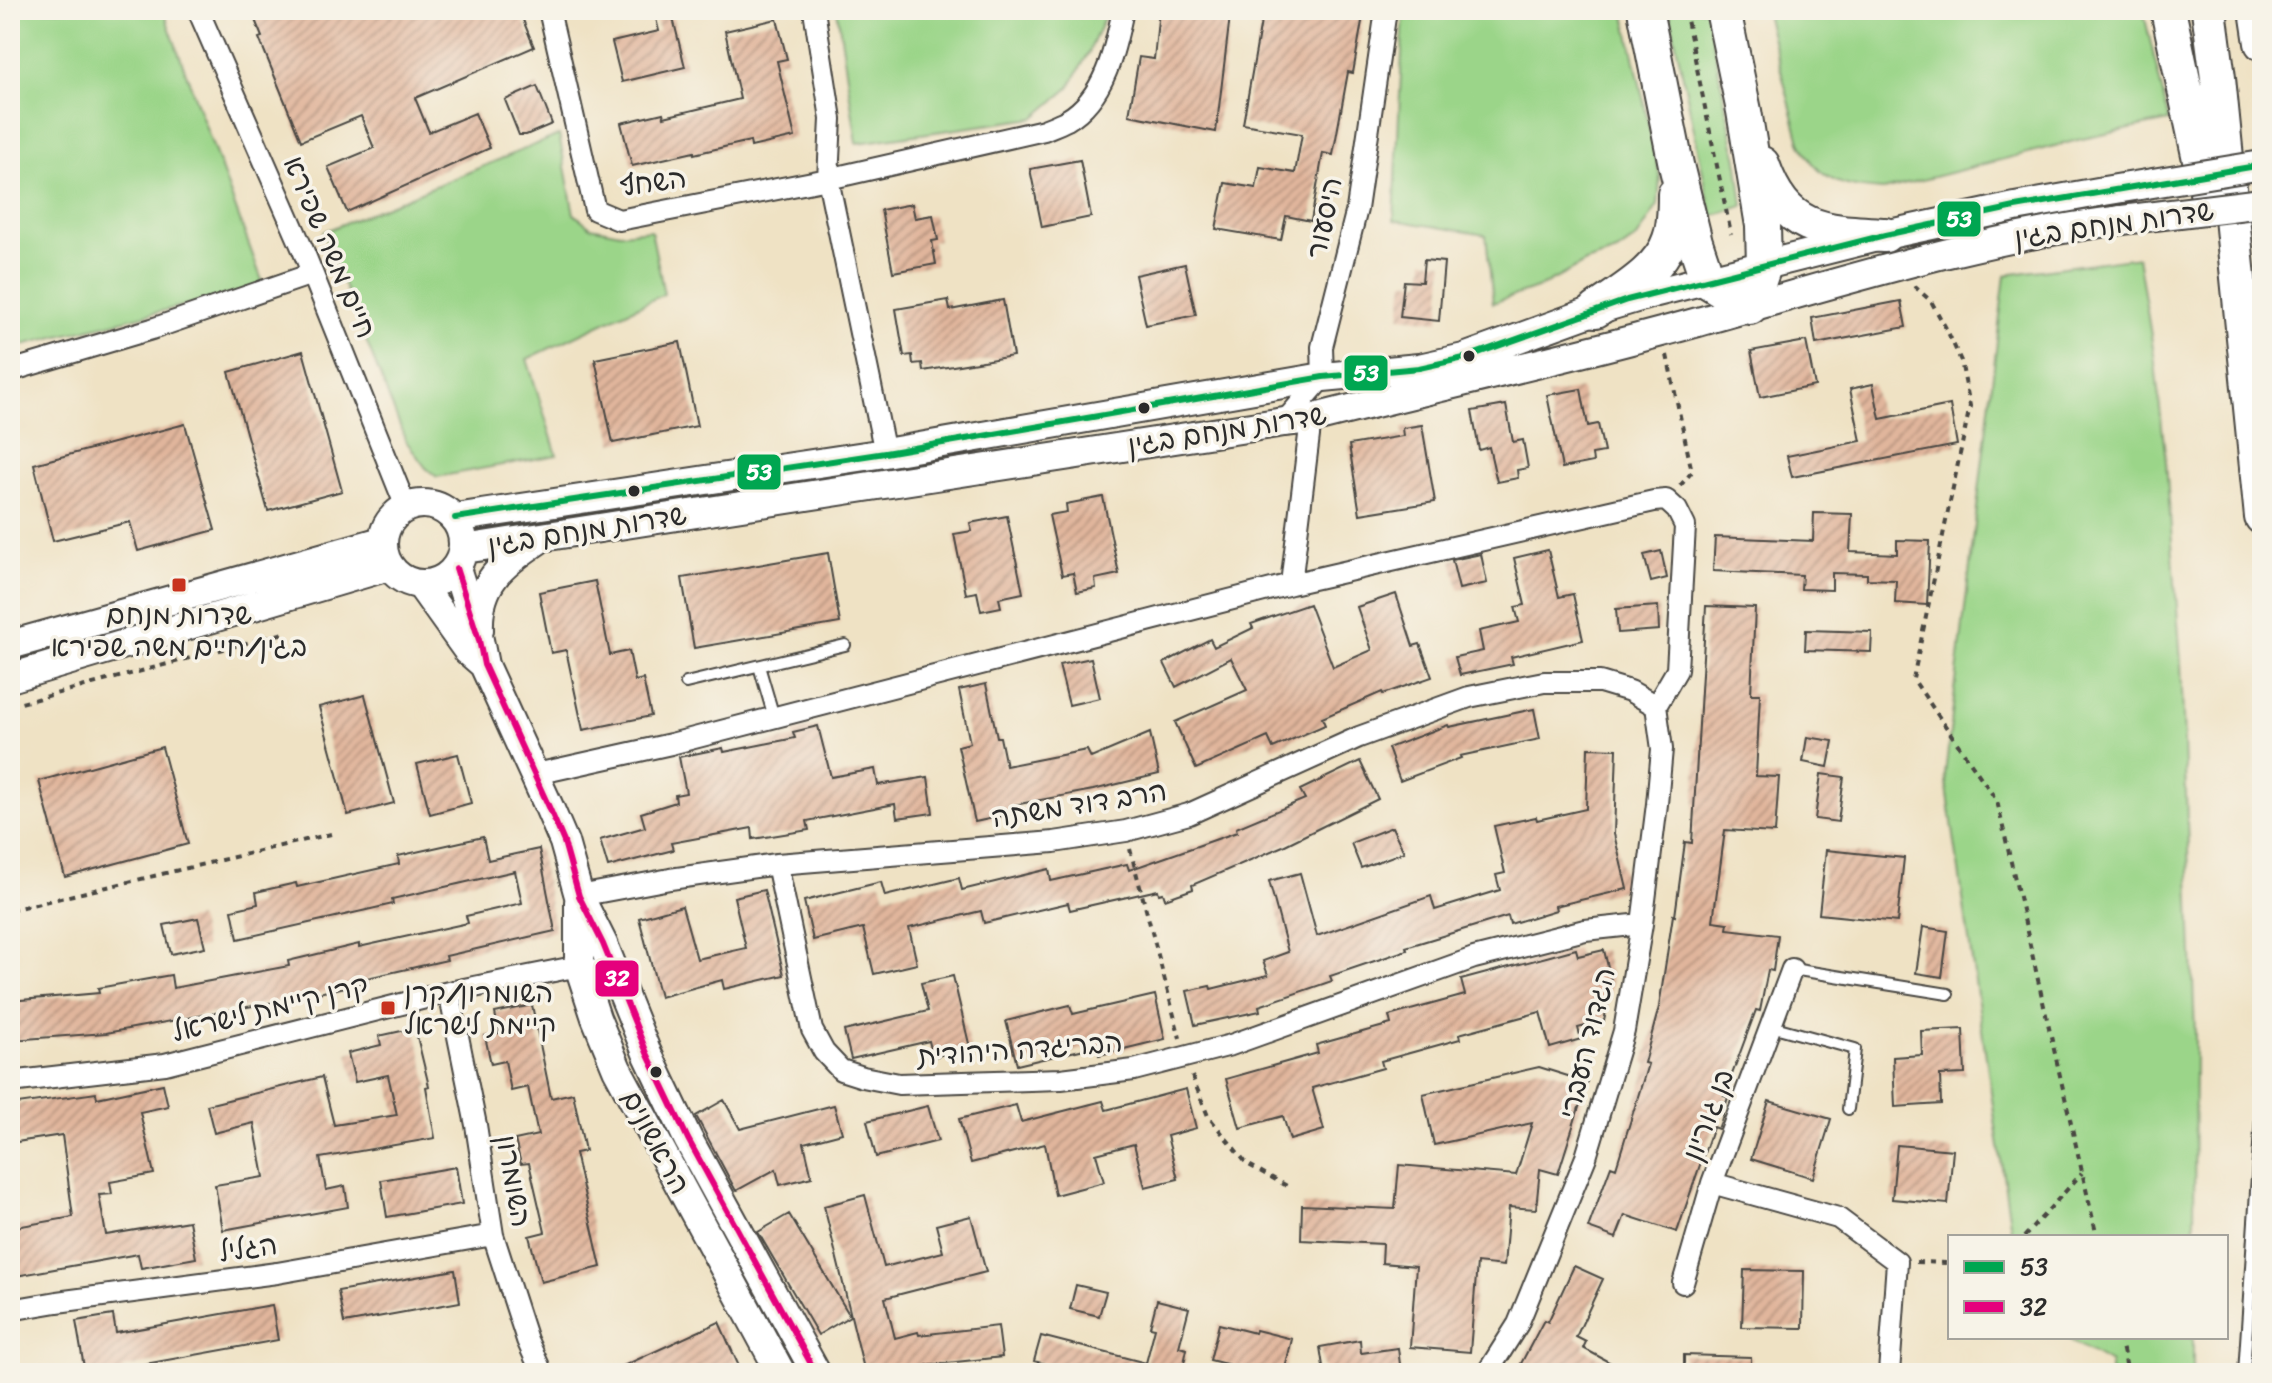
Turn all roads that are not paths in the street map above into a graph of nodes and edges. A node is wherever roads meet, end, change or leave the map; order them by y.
1 (198, 10) edge
2 (549, 10) edge
3 (814, 10) edge
4 (1123, 10) edge
5 (1386, 10) edge
6 (1645, 10) edge
7 (1723, 10) edge
8 (2168, 10) edge
9 (2209, 10) edge
10 (2257, 10) edge
11 (2262, 43) edge
12 (1744, 111) junction
13 (1676, 165) junction
14 (2262, 165) edge
15 (828, 179) junction
16 (2262, 203) edge
17 (1885, 235) junction
18 (1764, 266) junction
19 (312, 274) junction
20 (1708, 281) junction
21 (1750, 307) junction
22 (1596, 310) junction
23 (10, 371) edge
24 (1323, 377) junction
25 (2250, 390) junction
26 (1297, 421) junction
27 (885, 453) junction
28 (406, 507) junction
29 (2262, 517) edge
30 (455, 518) junction
31 (545, 535) junction
32 (386, 554) junction
33 (460, 559) junction
34 (420, 584) junction
35 (1291, 584) junction
36 (10, 645) edge
37 (845, 645) dead end
38 (482, 652) junction
39 (759, 666) junction
40 (10, 678) edge
41 (686, 683) dead end
42 (1656, 706) junction
43 (774, 717) junction
44 (536, 774) junction
45 (777, 864) junction
46 (579, 896) junction
47 (1642, 924) junction
48 (579, 966) junction
49 (1792, 969) joint
50 (449, 992) junction
51 (1948, 994) dead end
52 (625, 998) junction
53 (1771, 1026) junction
54 (10, 1082) edge
55 (2262, 1100) edge
56 (1848, 1109) dead end
57 (1712, 1183) junction
58 (493, 1235) junction
59 (1683, 1283) dead end
60 (10, 1310) edge
61 (542, 1373) edge
62 (781, 1373) edge
63 (816, 1373) edge
64 (1487, 1373) edge
65 (1889, 1373) edge
66 (2244, 1373) edge

1 - 19 street, חיים משה שפירא
2 - 15 street, השחף
3 - 15 street
4 - 15 street
5 - 24 street, היסעור
6 - 13 highway
7 - 12 highway
8 - 25 highway
9 - 25 highway
10 - 11 highway
12 - 17 highway
12 - 18 highway
13 - 20 highway
13 - 22 highway
14 - 17 street, שדרות מנחם בגין, bridge
15 - 27 street
16 - 21 street, שדרות מנחם בגין, bridge
17 - 18 street, שדרות מנחם בגין
18 - 20 street, שדרות מנחם בגין
18 - 21 highway
19 - 23 street
19 - 28 street, חיים משה שפירא
20 - 21 highway
20 - 22 street, שדרות מנחם בגין
21 - 26 street, שדרות מנחם בגין
22 - 24 street, שדרות מנחם בגין
24 - 26 street
24 - 27 street, שדרות מנחם בגין
25 - 29 highway
26 - 31 street, שדרות מנחם בגין
26 - 35 street
27 - 30 street, שדרות מנחם בגין
28 - 30 street
28 - 32 street
30 - 33 street
31 - 33 street, שדרות מנחם בגין
31 - 38 street
32 - 34 street
32 - 36 street
32 - 40 street
33 - 34 street
33 - 38 street, הראשונים
34 - 38 street, הראשונים
35 - 42 street
35 - 43 street
37 - 39 lane
38 - 44 street, הראשונים
39 - 41 lane
39 - 43 lane
42 - 45 street, הרב דוד משתה
42 - 47 street, הגדוד העברי
43 - 44 street
44 - 46 street, הראשונים
45 - 46 street, הרב דוד משתה
45 - 47 street, הבריגדה היהודית
46 - 48 street, הראשונים
46 - 52 street, הראשונים
47 - 64 street, הגדוד העברי
48 - 50 street, קרן קיימת לישראל
48 - 52 street
48 - 62 street, הראשונים
49 - 51 lane
49 - 53 street, בן גוריון
50 - 54 street, קרן קיימת לישראל
50 - 58 street, השומרון
52 - 63 street, הראשונים
53 - 56 lane
53 - 57 street, בן גוריון
55 - 66 lane
57 - 59 street, בן גוריון
57 - 65 street
58 - 60 street, הגליל
58 - 61 street, השומרון

